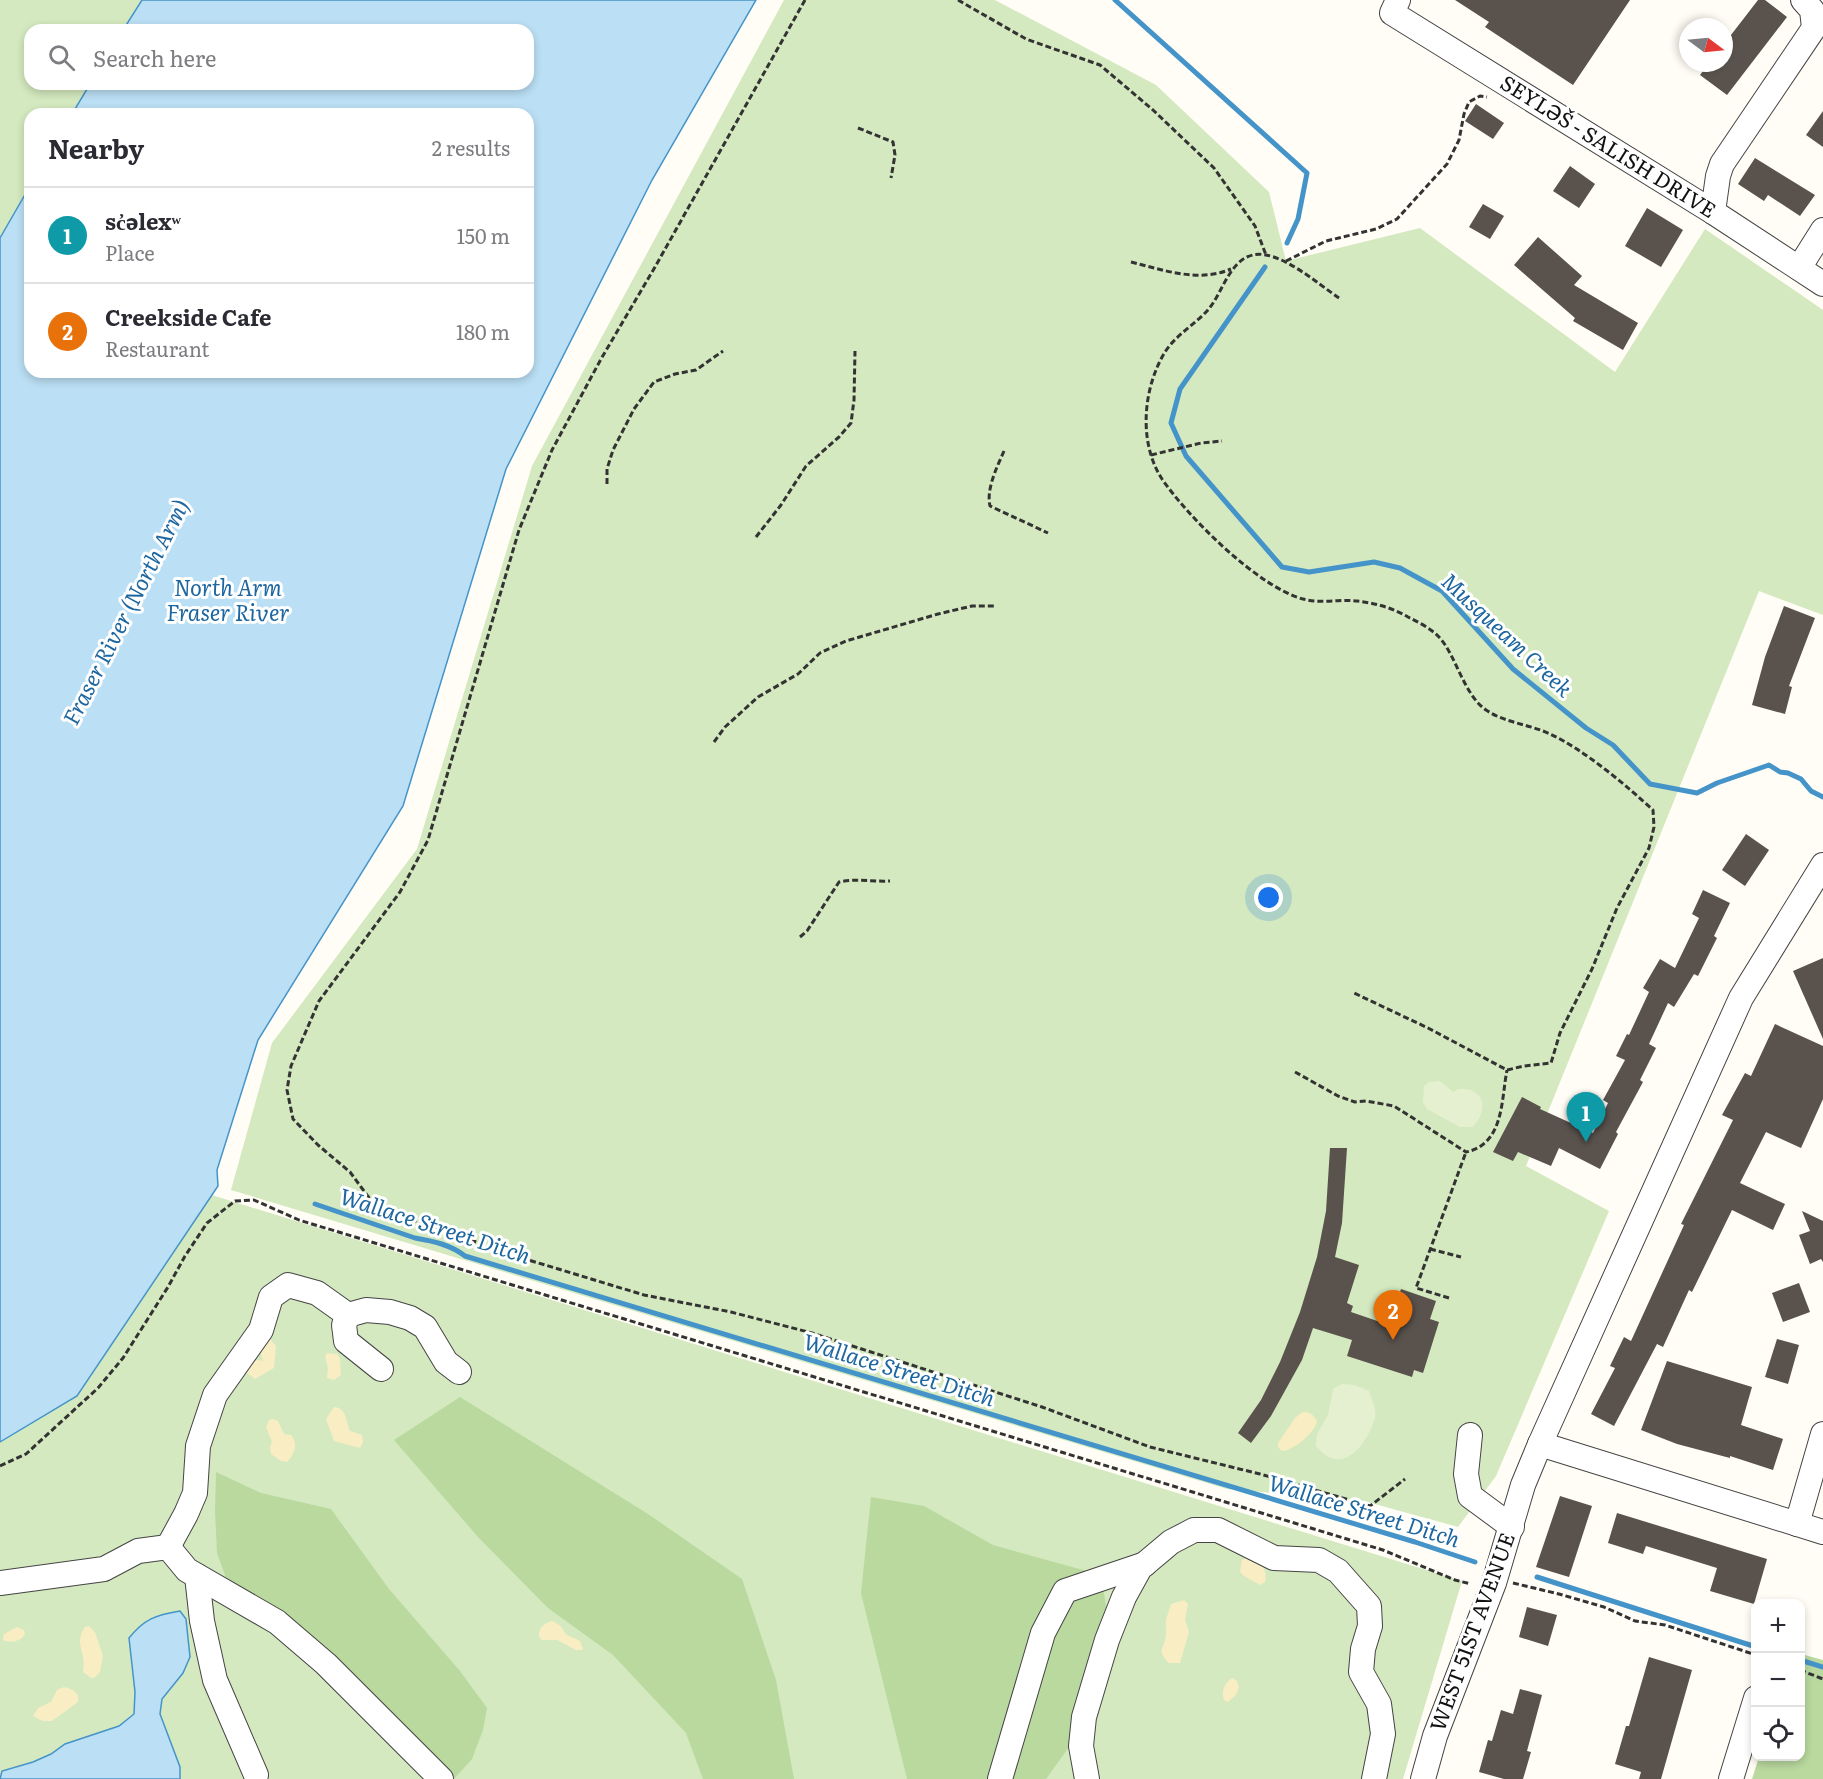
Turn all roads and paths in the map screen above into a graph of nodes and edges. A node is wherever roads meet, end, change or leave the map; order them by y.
1 (805, 0) edge
2 (958, 0) edge
3 (1803, 0) edge
4 (1395, 6) edge
5 (1509, 84) junction
6 (858, 128) dead end
7 (891, 178) dead end
8 (1713, 212) junction
9 (1823, 230) edge
10 (1266, 255) junction
11 (1286, 261) junction
12 (1131, 262) dead end
13 (1233, 268) junction
14 (1799, 268) junction
15 (1823, 284) edge
16 (1338, 298) dead end
17 (723, 351) dead end
18 (855, 351) dead end
19 (1222, 441) dead end
20 (1004, 451) dead end
21 (1151, 455) junction
22 (607, 484) dead end
23 (1048, 533) dead end
24 (756, 537) dead end
25 (996, 606) dead end
26 (714, 742) dead end
27 (1820, 878) edge
28 (891, 881) dead end
29 (800, 937) dead end
30 (1354, 993) dead end
31 (1507, 1070) junction
32 (1295, 1072) dead end
33 (1466, 1152) junction
34 (1430, 1249) junction
35 (1461, 1257) dead end
36 (1449, 1298) dead end
37 (348, 1315) junction
38 (381, 1369) dead end
39 (459, 1372) dead end
40 (1823, 1434) edge
41 (1470, 1435) dead end
42 (1540, 1444) junction
43 (0, 1466) edge
44 (1405, 1479) dead end
45 (1797, 1524) junction
46 (1512, 1527) junction
47 (1823, 1532) edge
48 (168, 1547) junction
49 (1145, 1564) junction
50 (197, 1576) junction
51 (0, 1583) edge
52 (1510, 1583) dead end
53 (1476, 1584) dead end
54 (1752, 1653) edge
55 (1805, 1672) edge
56 (1823, 1679) edge
57 (1752, 1707) edge
58 (256, 1775) dead end
59 (441, 1779) edge
60 (1000, 1779) edge
61 (1087, 1779) edge
62 (1374, 1779) edge
63 (1423, 1779) edge
64 (1731, 1779) edge

1 - 44 path
2 - 10 path
3 - 8 street
4 - 5 street, SEYLƏŠ - SALISH DRIVE
5 - 8 street, SEYLƏŠ - SALISH DRIVE
5 - 11 path
6 - 7 path
8 - 14 street, SEYLƏŠ - SALISH DRIVE
9 - 14 street
10 - 11 path
10 - 13 path
11 - 16 path
12 - 13 path
13 - 21 path
14 - 15 street, SEYLƏŠ - SALISH DRIVE
17 - 22 path
18 - 24 path
19 - 21 path
20 - 23 path
21 - 31 path
25 - 26 path
27 - 42 street, WEST 51ST AVENUE
28 - 29 path
30 - 31 path
31 - 33 path
32 - 33 path
33 - 34 path
34 - 35 path
34 - 36 path
37 - 38 street
37 - 39 street
37 - 48 street
40 - 45 street
41 - 46 street
42 - 45 street
42 - 46 street, WEST 51ST AVENUE
43 - 53 path
45 - 47 street
46 - 63 street, WEST 51ST AVENUE
48 - 50 street
48 - 51 street
49 - 60 street
49 - 61 street
49 - 62 street
50 - 58 street
50 - 59 street
52 - 54 path
55 - 56 path
57 - 64 street

